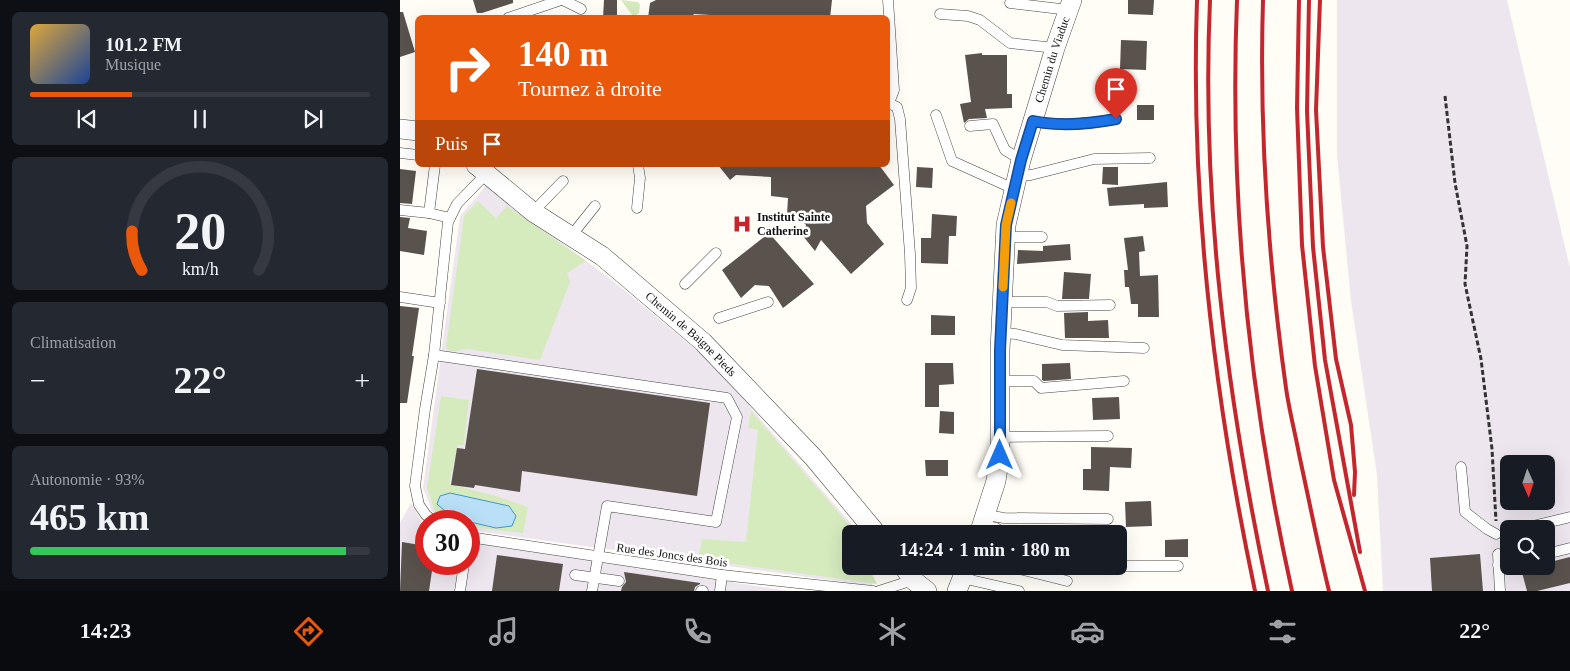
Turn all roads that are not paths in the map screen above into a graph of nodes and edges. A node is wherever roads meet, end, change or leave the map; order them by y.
1 (562, 0) edge
2 (888, 0) edge
3 (1010, 3) dead end
4 (1071, 5) edge
5 (581, 10) dead end
6 (940, 14) dead end
7 (524, 15) edge
8 (889, 15) edge
9 (890, 30) edge
10 (1055, 48) junction
11 (890, 99) edge
12 (890, 104) edge
13 (936, 115) dead end
14 (1116, 119) dead end
15 (1033, 121) junction
16 (970, 126) dead end
17 (400, 129) edge
18 (415, 132) edge
19 (400, 153) edge
20 (415, 155) edge
21 (1150, 158) dead end
22 (435, 167) edge
23 (638, 167) edge
24 (481, 169) edge
25 (1018, 175) junction
26 (562, 181) dead end
27 (595, 206) dead end
28 (637, 208) dead end
29 (400, 210) edge
30 (429, 212) junction
31 (533, 212) junction
32 (450, 218) junction
33 (571, 236) junction
34 (1042, 237) dead end
35 (1006, 238) junction
36 (716, 253) dead end
37 (685, 284) dead end
38 (400, 298) edge
39 (907, 300) dead end
40 (768, 302) dead end
41 (1002, 302) junction
42 (440, 303) junction
43 (1110, 305) dead end
44 (718, 318) dead end
45 (1001, 333) junction
46 (1144, 348) dead end
47 (434, 355) junction
48 (1000, 381) junction
49 (1124, 381) dead end
50 (1108, 436) dead end
51 (1000, 437) junction
52 (1460, 468) dead end
53 (422, 510) edge
54 (1570, 517) edge
55 (1108, 519) dead end
56 (1555, 521) edge
57 (870, 525) edge
58 (982, 525) edge
59 (1496, 534) road end
60 (480, 539) edge
61 (1570, 548) edge
62 (1555, 552) edge
63 (1498, 554) dead end
64 (598, 557) junction
65 (1498, 565) joint
66 (1127, 566) edge
67 (1178, 566) dead end
68 (462, 575) edge
69 (575, 575) dead end
70 (722, 575) junction
71 (1043, 575) edge
72 (594, 578) junction
73 (962, 578) edge
74 (914, 579) edge
75 (619, 581) dead end
76 (1067, 581) dead end
77 (851, 590) edge
78 (460, 591) edge
79 (592, 591) edge
80 (720, 591) edge
81 (873, 591) edge
82 (879, 591) edge
83 (1019, 591) edge
84 (1500, 591) edge

1 - 5 lane
1 - 7 lane
2 - 8 lane
3 - 4 lane
4 - 10 street, Chemin du Viaduc
6 - 10 lane
9 - 11 lane
10 - 15 street, Chemin du Viaduc
12 - 39 lane
13 - 25 lane
14 - 15 lane
15 - 25 street, Chemin du Viaduc
16 - 25 lane
17 - 18 street
19 - 20 lane
21 - 25 lane
22 - 30 lane
23 - 28 lane
24 - 31 street, Chemin de Baigne Pieds
24 - 32 lane
25 - 35 street, Chemin du Viaduc
26 - 31 lane
27 - 33 lane
29 - 30 lane
30 - 32 lane
31 - 33 street, Chemin de Baigne Pieds
32 - 42 lane
33 - 57 street, Chemin de Baigne Pieds
34 - 35 lane
35 - 41 street, Chemin du Viaduc
36 - 37 lane
38 - 42 lane
40 - 44 lane
41 - 43 lane
41 - 45 street, Chemin du Viaduc
42 - 47 lane
45 - 46 lane
45 - 48 street, Chemin du Viaduc
47 - 53 lane
47 - 64 lane
48 - 49 lane
48 - 51 street, Chemin du Viaduc
50 - 51 lane
51 - 58 street, Chemin du Viaduc
52 - 59 lane
54 - 56 lane
55 - 58 lane
60 - 64 lane, Rue des Joncs des Bois
61 - 62 lane
63 - 65 lane
64 - 70 lane, Rue des Joncs des Bois
64 - 72 lane
65 - 84 lane
66 - 67 lane
68 - 78 lane
69 - 72 lane
70 - 77 lane, Rue des Joncs des Bois
70 - 80 lane
71 - 76 lane
72 - 75 lane
72 - 79 lane
73 - 83 lane
74 - 82 lane
77 - 81 lane, Rue des Joncs des Bois

